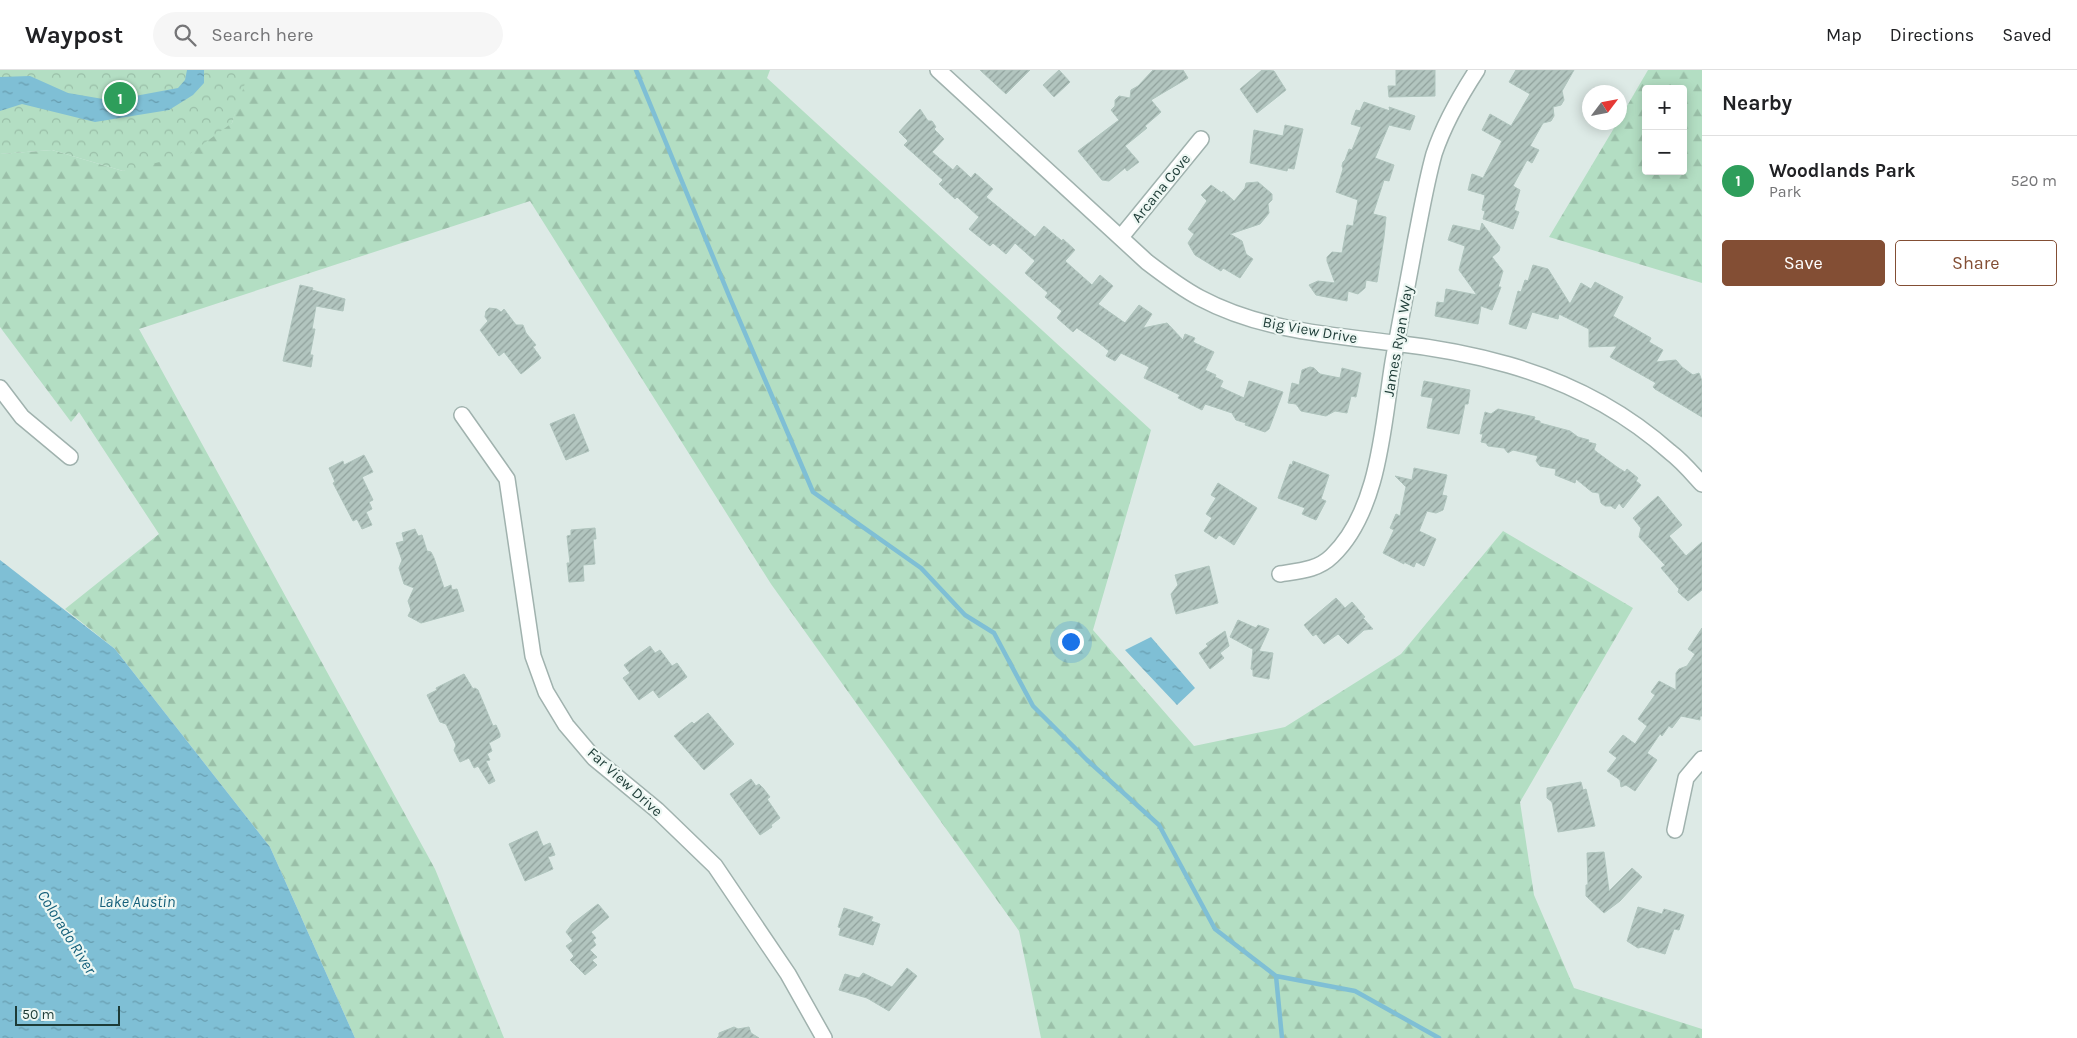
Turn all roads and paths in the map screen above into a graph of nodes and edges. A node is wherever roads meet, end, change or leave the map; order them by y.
1 (938, 70) edge
2 (1476, 70) edge
3 (1201, 139) dead end
4 (1121, 237) junction
5 (1396, 343) junction
6 (0, 388) edge
7 (462, 415) dead end
8 (70, 457) dead end
9 (1702, 484) edge
10 (1280, 574) dead end
11 (1702, 759) edge
12 (1675, 830) dead end
13 (824, 1038) edge

1 - 4 street, Big View Drive
2 - 5 street, James Ryan Way
3 - 4 street, Arcana Cove
4 - 5 street, Big View Drive
5 - 9 street, Big View Drive
5 - 10 street, James Ryan Way
6 - 8 street
7 - 13 street, Far View Drive
11 - 12 street

